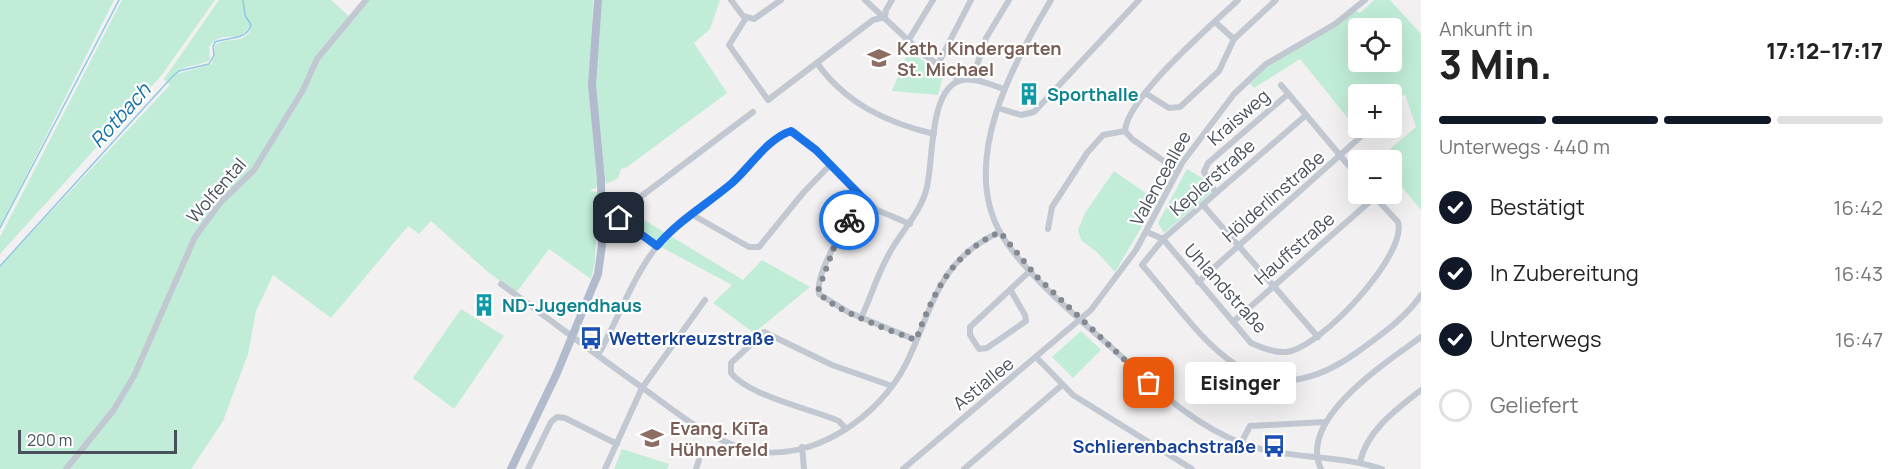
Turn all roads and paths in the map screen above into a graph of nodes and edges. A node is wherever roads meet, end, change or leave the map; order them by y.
1 (366, 0) edge
2 (598, 0) edge
3 (731, 0) edge
4 (781, 0) edge
5 (865, 0) edge
6 (892, 0) edge
7 (933, 0) edge
8 (971, 0) edge
9 (1010, 0) edge
10 (1051, 0) edge
11 (1139, 0) edge
12 (1238, 0) edge
13 (1276, 0) edge
14 (1365, 0) edge
15 (885, 16) junction
16 (746, 18) junction
17 (1215, 22) junction
18 (1234, 39) junction
19 (908, 41) junction
20 (817, 63) junction
21 (938, 64) junction
22 (960, 80) junction
23 (972, 80) junction
24 (1281, 85) dead end
25 (1004, 89) junction
26 (1145, 93) junction
27 (1287, 95) junction
28 (998, 108) junction
29 (753, 112) dead end
30 (1305, 116) junction
31 (1125, 131) junction
32 (934, 134) junction
33 (1359, 138) edge
34 (1340, 156) junction
35 (831, 164) junction
36 (1348, 165) edge
37 (1178, 171) junction
38 (1216, 193) junction
39 (865, 200) junction
40 (1364, 204) edge
41 (1382, 204) edge
42 (1203, 205) junction
43 (612, 208) dead end
44 (691, 214) junction
45 (619, 218) junction
46 (910, 224) junction
47 (1048, 229) dead end
48 (1000, 232) junction
49 (1147, 232) junction
50 (1163, 239) junction
51 (657, 246) junction
52 (1237, 247) junction
53 (1031, 270) junction
54 (1198, 282) junction
55 (501, 284) dead end
56 (1273, 286) junction
57 (1011, 291) junction
58 (1421, 295) edge
59 (705, 300) dead end
60 (861, 318) junction
61 (1081, 320) junction
62 (1233, 322) junction
63 (573, 337) junction
64 (1421, 337) edge
65 (1318, 338) junction
66 (916, 340) junction
67 (598, 355) junction
68 (1038, 358) junction
69 (1062, 385) junction
70 (892, 386) junction
71 (642, 388) junction
72 (1421, 390) edge
73 (1324, 422) junction
74 (846, 429) junction
75 (1241, 443) junction
76 (617, 444) junction
77 (802, 447) junction
78 (1316, 459) junction
79 (699, 460) dead end
80 (1360, 462) junction
81 (66, 469) edge
82 (511, 469) edge
83 (528, 469) edge
84 (605, 469) edge
85 (696, 469) edge
86 (804, 469) edge
87 (903, 469) edge
88 (964, 469) edge
89 (1192, 469) edge
90 (1321, 469) edge
91 (1382, 469) edge

1 - 81 street, Wolfental
2 - 63 main road
3 - 16 street
4 - 16 street
5 - 15 street
6 - 15 street
7 - 19 street
8 - 21 street
9 - 23 street
10 - 25 street
11 - 28 street
12 - 17 street
13 - 18 street
14 - 37 street, Valenceallee
15 - 19 street
15 - 20 street
16 - 20 street
17 - 18 street
17 - 26 street
18 - 26 street
19 - 21 street
20 - 32 street
21 - 22 street
22 - 23 street
22 - 32 street
23 - 25 street
24 - 27 street
25 - 28 street
26 - 31 street
27 - 30 street
27 - 38 street, Kraisweg
28 - 48 street
29 - 45 street
30 - 34 street
30 - 38 street, Keplerstraße
31 - 37 street
31 - 47 street
32 - 46 street
33 - 34 street, Hölderlinstraße
34 - 36 street
34 - 52 street, Hölderlinstraße
35 - 39 street
35 - 44 street
35 - 44 street
37 - 49 street, Valenceallee
38 - 42 street, Keplerstraße
39 - 46 street
39 - 60 street
40 - 56 street, Hauffstraße
41 - 65 street, Uhlandstraße
42 - 50 street, Keplerstraße
42 - 52 street
43 - 45 street
44 - 51 street
45 - 51 street
46 - 60 street
48 - 53 street
48 - 66 street
49 - 50 street, Uhlandstraße
49 - 61 street, Valenceallee
50 - 54 street, Uhlandstraße
50 - 58 street, Keplerstraße
51 - 67 street
52 - 54 street, Hölderlinstraße
52 - 56 street
53 - 57 street
53 - 61 street
54 - 62 street, Uhlandstraße
55 - 63 street
56 - 62 street, Hauffstraße
56 - 65 street
57 - 57 street
59 - 71 street
60 - 66 street
61 - 68 street, Astiallee
61 - 75 street
62 - 65 street, Uhlandstraße
63 - 67 street
63 - 82 main road
64 - 73 street
66 - 70 street
67 - 71 street
68 - 69 street
68 - 87 street, Astiallee
69 - 88 street
69 - 89 street
70 - 74 street
70 - 74 street
71 - 76 street
71 - 77 street
72 - 80 street
73 - 75 street
73 - 78 street
74 - 77 street
75 - 78 street
76 - 83 street
76 - 84 street
77 - 86 street
78 - 80 street
78 - 90 street
79 - 85 street
80 - 91 street

